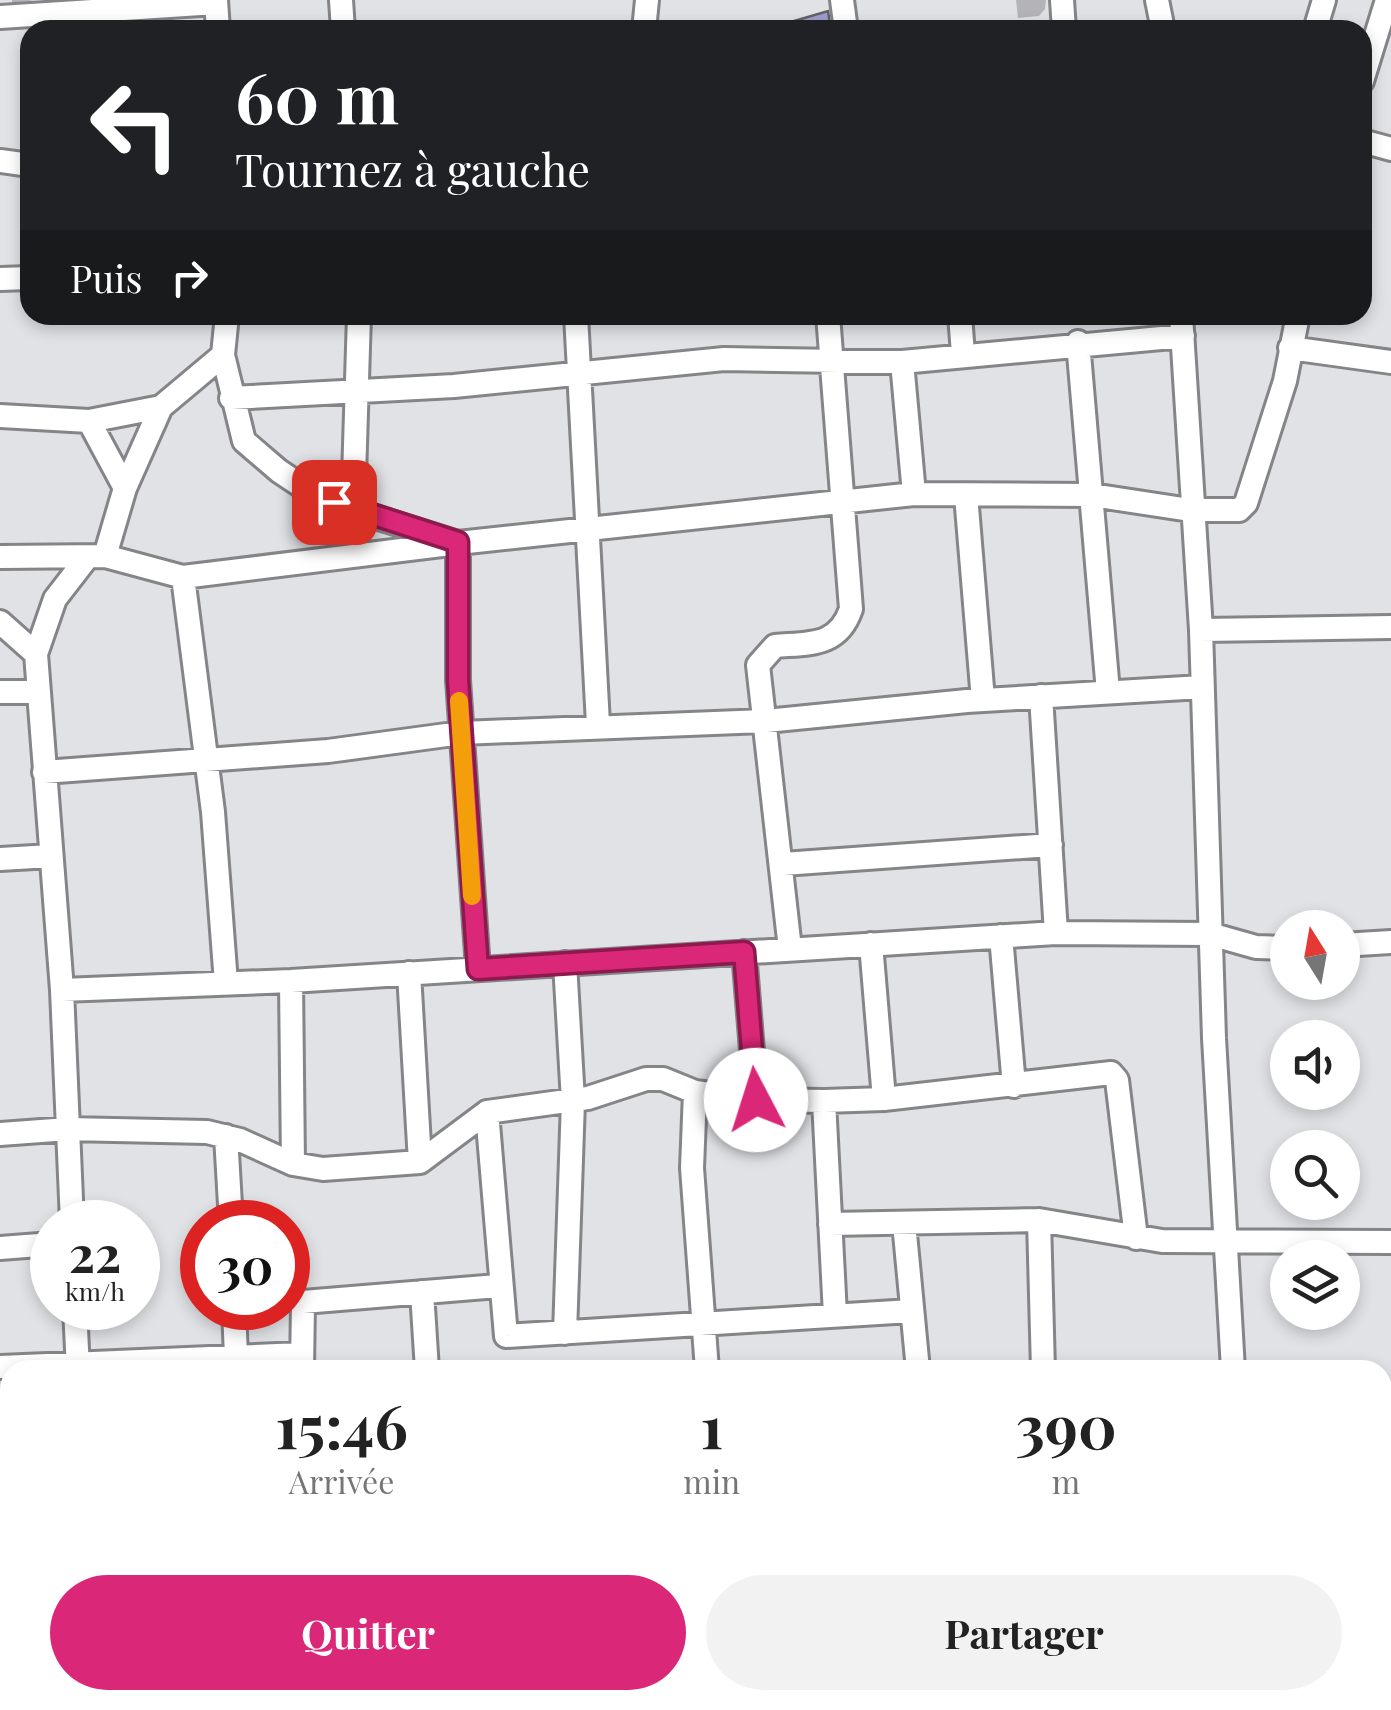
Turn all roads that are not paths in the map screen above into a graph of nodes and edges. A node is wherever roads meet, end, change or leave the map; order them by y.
1 (1387, 0) edge
2 (216, 1) edge
3 (0, 17) edge
4 (61, 20) edge
5 (88, 20) edge
6 (1372, 49) edge
7 (226, 325) edge
8 (359, 325) edge
9 (577, 325) edge
10 (828, 325) edge
11 (961, 325) edge
12 (1182, 325) edge
13 (1296, 325) edge
14 (1078, 342) junction
15 (1290, 348) junction
16 (963, 354) junction
17 (223, 356) junction
18 (830, 358) junction
19 (902, 362) junction
20 (1391, 362) edge
21 (580, 373) junction
22 (357, 393) junction
23 (232, 398) junction
24 (161, 407) junction
25 (0, 416) edge
26 (89, 421) junction
27 (125, 488) junction
28 (914, 494) junction
29 (966, 495) junction
30 (1092, 495) junction
31 (840, 499) junction
32 (353, 510) junction
33 (1190, 510) junction
34 (586, 528) junction
35 (458, 542) junction
36 (0, 557) edge
37 (96, 558) junction
38 (184, 577) junction
39 (0, 622) edge
40 (1391, 627) edge
41 (1201, 630) junction
42 (36, 654) junction
43 (1202, 687) junction
44 (0, 692) edge
45 (38, 692) junction
46 (1108, 692) junction
47 (1041, 696) junction
48 (983, 700) junction
49 (766, 721) junction
50 (598, 724) junction
51 (461, 733) junction
52 (206, 759) junction
53 (44, 772) junction
54 (1050, 845) junction
55 (51, 856) junction
56 (0, 859) edge
57 (783, 864) junction
58 (1056, 933) junction
59 (1210, 934) junction
60 (1001, 936) junction
61 (1391, 942) edge
62 (871, 944) junction
63 (1360, 944) edge
64 (1270, 947) edge
65 (790, 949) junction
66 (744, 952) junction
67 (566, 964) junction
68 (478, 969) junction
69 (409, 973) junction
70 (291, 980) junction
71 (226, 984) junction
72 (62, 990) junction
73 (1014, 1086) junction
74 (695, 1092) junction
75 (884, 1099) junction
76 (756, 1100) junction
77 (573, 1101) junction
78 (824, 1101) junction
79 (487, 1112) junction
80 (68, 1129) junction
81 (0, 1134) edge
82 (226, 1136) junction
83 (420, 1162) junction
84 (293, 1164) junction
85 (71, 1200) edge
86 (229, 1200) edge
87 (1038, 1220) junction
88 (904, 1222) junction
89 (830, 1224) junction
90 (1136, 1238) junction
91 (1391, 1242) edge
92 (1225, 1244) junction
93 (30, 1246) edge
94 (0, 1248) edge
95 (498, 1286) junction
96 (422, 1292) junction
97 (911, 1310) junction
98 (835, 1315) junction
99 (705, 1324) junction
100 (77, 1330) edge
101 (235, 1330) edge
102 (565, 1333) junction
103 (236, 1356) junction
104 (78, 1360) edge
105 (179, 1360) edge
106 (280, 1360) edge
107 (302, 1360) edge
108 (426, 1360) edge
109 (707, 1360) edge
110 (917, 1360) edge
111 (1043, 1360) edge
112 (1232, 1360) edge

1 - 6 street
2 - 5 street
3 - 4 street
7 - 17 street
8 - 22 street
9 - 21 street
10 - 18 street
11 - 16 street
12 - 14 street
12 - 33 street
13 - 15 street
14 - 16 street
14 - 30 street
15 - 20 street
15 - 33 street
16 - 19 street
17 - 23 street
17 - 24 street
18 - 19 street
18 - 21 street
18 - 31 street
19 - 28 street
21 - 22 street
21 - 34 street
22 - 23 street
22 - 32 street
23 - 32 street
24 - 26 street
24 - 27 street
25 - 26 street
26 - 27 street
27 - 37 street
28 - 29 street
28 - 31 street
29 - 30 street
29 - 48 street
30 - 33 street
30 - 46 street
31 - 34 street
31 - 49 street
32 - 35 street
33 - 41 street
34 - 35 street
34 - 50 street
35 - 38 street
35 - 51 street
36 - 37 street
37 - 38 street
37 - 42 street
38 - 52 street
39 - 42 street
40 - 41 street
41 - 43 street
42 - 45 street
43 - 46 street
43 - 59 street
44 - 45 street
45 - 53 street
46 - 47 street
47 - 48 street
47 - 54 street
48 - 49 street
49 - 50 street
49 - 57 street
50 - 51 street
51 - 52 street
51 - 68 street
52 - 53 street
52 - 71 street
53 - 55 street
54 - 57 street
54 - 58 street
55 - 56 street
55 - 72 street
57 - 65 street
58 - 59 street
58 - 60 street
59 - 64 street
59 - 92 street
60 - 62 street
60 - 73 street
61 - 63 street
62 - 65 street
62 - 75 street
65 - 66 street
66 - 67 street
66 - 76 street
67 - 68 street
67 - 77 street
68 - 69 street
69 - 70 street
69 - 83 street
70 - 71 street
70 - 84 street
71 - 72 street
72 - 80 street
73 - 75 street
73 - 90 street
74 - 76 street
74 - 77 street
74 - 99 street
75 - 78 street
76 - 78 street
77 - 79 street
77 - 102 street
78 - 89 street
79 - 83 street
79 - 95 street
80 - 81 street
80 - 82 street
80 - 85 street
82 - 84 street
82 - 86 street
83 - 84 street
87 - 88 street
87 - 90 street
87 - 111 street
88 - 89 street
88 - 97 street
89 - 98 street
90 - 92 street
91 - 92 street
92 - 112 street
93 - 94 street
95 - 96 street
95 - 102 street
96 - 107 street
96 - 108 street
97 - 98 street
97 - 110 street
98 - 99 street
99 - 102 street
99 - 109 street
100 - 104 street
101 - 103 street
103 - 105 street
103 - 106 street

